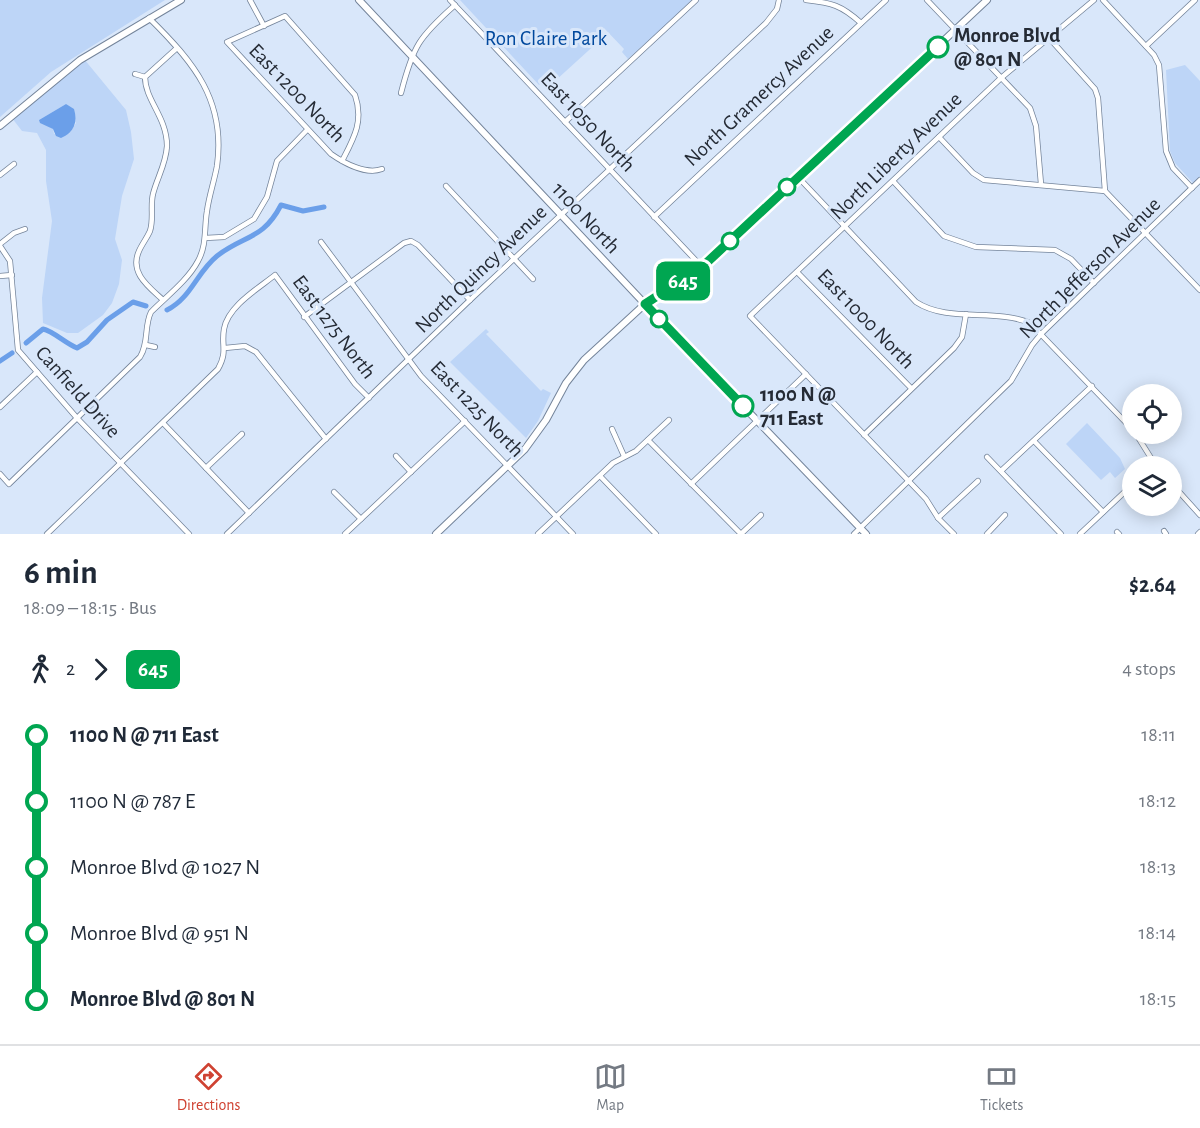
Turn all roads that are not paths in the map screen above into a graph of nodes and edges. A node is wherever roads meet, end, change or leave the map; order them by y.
1 (181, 0) edge
2 (250, 0) edge
3 (359, 0) edge
4 (450, 0) edge
5 (696, 0) edge
6 (779, 0) edge
7 (806, 0) edge
8 (886, 0) edge
9 (927, 0) edge
10 (987, 0) edge
11 (1094, 0) edge
12 (1103, 0) edge
13 (1195, 0) edge
14 (455, 5) junction
15 (149, 18) junction
16 (861, 22) junction
17 (264, 26) junction
18 (955, 30) junction
19 (1050, 39) junction
20 (1146, 46) junction
21 (177, 48) junction
22 (411, 55) junction
23 (135, 74) dead end
24 (145, 77) junction
25 (1001, 78) junction
26 (401, 93) dead end
27 (565, 122) junction
28 (0, 126) edge
29 (308, 130) junction
30 (939, 137) junction
31 (342, 161) junction
32 (14, 165) dead end
33 (382, 169) dead end
34 (610, 169) junction
35 (0, 175) edge
36 (798, 177) junction
37 (1200, 180) edge
38 (893, 181) junction
39 (1041, 184) junction
40 (446, 186) dead end
41 (1192, 188) junction
42 (1105, 191) junction
43 (561, 215) junction
44 (654, 217) junction
45 (845, 227) junction
46 (25, 229) dead end
47 (1146, 234) junction
48 (206, 238) junction
49 (321, 242) dead end
50 (0, 245) edge
51 (515, 259) junction
52 (702, 267) junction
53 (797, 272) junction
54 (12, 275) junction
55 (0, 276) edge
56 (532, 279) dead end
57 (350, 283) junction
58 (1094, 283) junction
59 (1200, 290) edge
60 (162, 300) junction
61 (470, 300) junction
62 (645, 304) junction
63 (966, 314) junction
64 (304, 317) junction
65 (1042, 333) junction
66 (146, 345) junction
67 (155, 347) dead end
68 (225, 348) junction
69 (409, 361) junction
70 (37, 372) junction
71 (806, 374) junction
72 (1092, 386) junction
73 (911, 388) junction
74 (369, 398) junction
75 (0, 407) edge
76 (77, 418) junction
77 (1122, 418) edge
78 (669, 420) dead end
79 (465, 421) junction
80 (758, 422) junction
81 (163, 423) junction
82 (612, 429) dead end
83 (242, 434) dead end
84 (864, 435) junction
85 (326, 439) junction
86 (648, 440) junction
87 (1034, 441) junction
88 (396, 456) dead end
89 (624, 456) junction
90 (987, 457) dead end
91 (121, 463) junction
92 (509, 466) junction
93 (206, 468) junction
94 (1001, 471) junction
95 (411, 472) junction
96 (0, 474) edge
97 (600, 476) junction
98 (978, 481) dead end
99 (909, 482) junction
100 (691, 484) junction
101 (334, 492) dead end
102 (1122, 494) edge
103 (1182, 495) edge
104 (1103, 512) junction
105 (249, 513) junction
106 (762, 515) dead end
107 (1005, 515) dead end
108 (1200, 515) edge
109 (557, 517) junction
110 (938, 518) junction
111 (361, 519) junction
112 (861, 528) junction
113 (47, 534) edge
114 (189, 534) edge
115 (227, 534) edge
116 (345, 534) edge
117 (436, 534) edge
118 (538, 534) edge
119 (573, 534) edge
120 (656, 534) edge
121 (741, 534) edge
122 (854, 534) edge
123 (866, 534) edge
124 (954, 534) edge
125 (987, 534) edge
126 (1061, 534) edge
127 (1080, 534) edge

1 - 15 street
2 - 17 street
3 - 22 street, 1100 North
4 - 14 street, East 1050 North
5 - 27 street
6 - 34 street, North Quincy Avenue
7 - 16 street
8 - 16 street, North Gramercy Avenue
9 - 18 street
10 - 18 street
11 - 19 street, North Liberty Avenue
12 - 20 street
13 - 20 street
14 - 22 street
14 - 27 street, East 1050 North
15 - 21 street
15 - 28 street
16 - 44 street, North Gramercy Avenue
17 - 29 street, East 1200 North
17 - 31 street
18 - 25 street
18 - 36 street
19 - 25 street, North Liberty Avenue
19 - 42 street
20 - 41 street
21 - 24 street
21 - 48 street
22 - 26 street
22 - 43 street, 1100 North
23 - 24 street
24 - 60 street
25 - 30 street, North Liberty Avenue
25 - 39 street
27 - 34 street, East 1050 North
29 - 31 street, East 1200 North
29 - 48 street
30 - 38 street, North Liberty Avenue
30 - 39 street
31 - 33 street, East 1200 North
32 - 35 street
34 - 43 street, North Quincy Avenue
34 - 44 street, East 1050 North
36 - 45 street
36 - 52 street
37 - 41 street, North Jefferson Avenue
38 - 45 street, North Liberty Avenue
38 - 58 street
39 - 42 street
40 - 51 street
41 - 47 street, North Jefferson Avenue
42 - 47 street
43 - 51 street, North Quincy Avenue
43 - 62 street, 1100 North
44 - 52 street, East 1050 North
45 - 53 street, North Liberty Avenue
45 - 63 street
46 - 50 street
47 - 58 street, North Jefferson Avenue
47 - 59 street
48 - 60 street
49 - 57 street, East 1225 North
50 - 54 street, Canfield Drive
51 - 56 street
51 - 61 street, North Quincy Avenue
52 - 62 street
53 - 71 street, North Liberty Avenue
53 - 73 street, East 1000 North
54 - 55 street
54 - 70 street, Canfield Drive
57 - 61 street
57 - 64 street
57 - 69 street, East 1225 North
58 - 65 street, North Jefferson Avenue
60 - 66 street
61 - 69 street, North Quincy Avenue
62 - 80 street, 1100 North
62 - 92 street
63 - 65 street
63 - 73 street
64 - 68 street, East 1275 North
64 - 74 street, East 1275 North
65 - 72 street
65 - 99 street, North Jefferson Avenue
66 - 67 street
66 - 76 street
68 - 81 street
68 - 85 street
69 - 74 street, North Quincy Avenue
69 - 79 street, East 1225 North
70 - 75 street
70 - 76 street, Canfield Drive
71 - 80 street
71 - 84 street
72 - 77 street
72 - 87 street
73 - 84 street
74 - 85 street, North Quincy Avenue
76 - 91 street, Canfield Drive
76 - 96 street
78 - 86 street
79 - 92 street, East 1225 North
79 - 95 street
80 - 100 street
80 - 112 street, 1100 North
81 - 91 street
81 - 93 street
82 - 89 street
83 - 93 street
84 - 99 street
85 - 105 street, North Quincy Avenue
86 - 89 street
86 - 100 street
87 - 94 street
87 - 104 street
88 - 95 street
89 - 97 street
90 - 94 street
91 - 113 street
91 - 114 street, Canfield Drive
92 - 109 street, East 1225 North
92 - 117 street
93 - 105 street
94 - 126 street
95 - 111 street
97 - 109 street
97 - 120 street
98 - 110 street
99 - 110 street
99 - 112 street, North Jefferson Avenue
100 - 121 street
101 - 111 street
102 - 104 street
103 - 108 street
104 - 127 street
105 - 115 street, North Quincy Avenue
106 - 121 street
107 - 125 street
109 - 118 street
109 - 119 street, East 1225 North
110 - 124 street
111 - 116 street
112 - 122 street, North Jefferson Avenue
112 - 123 street, 1100 North

